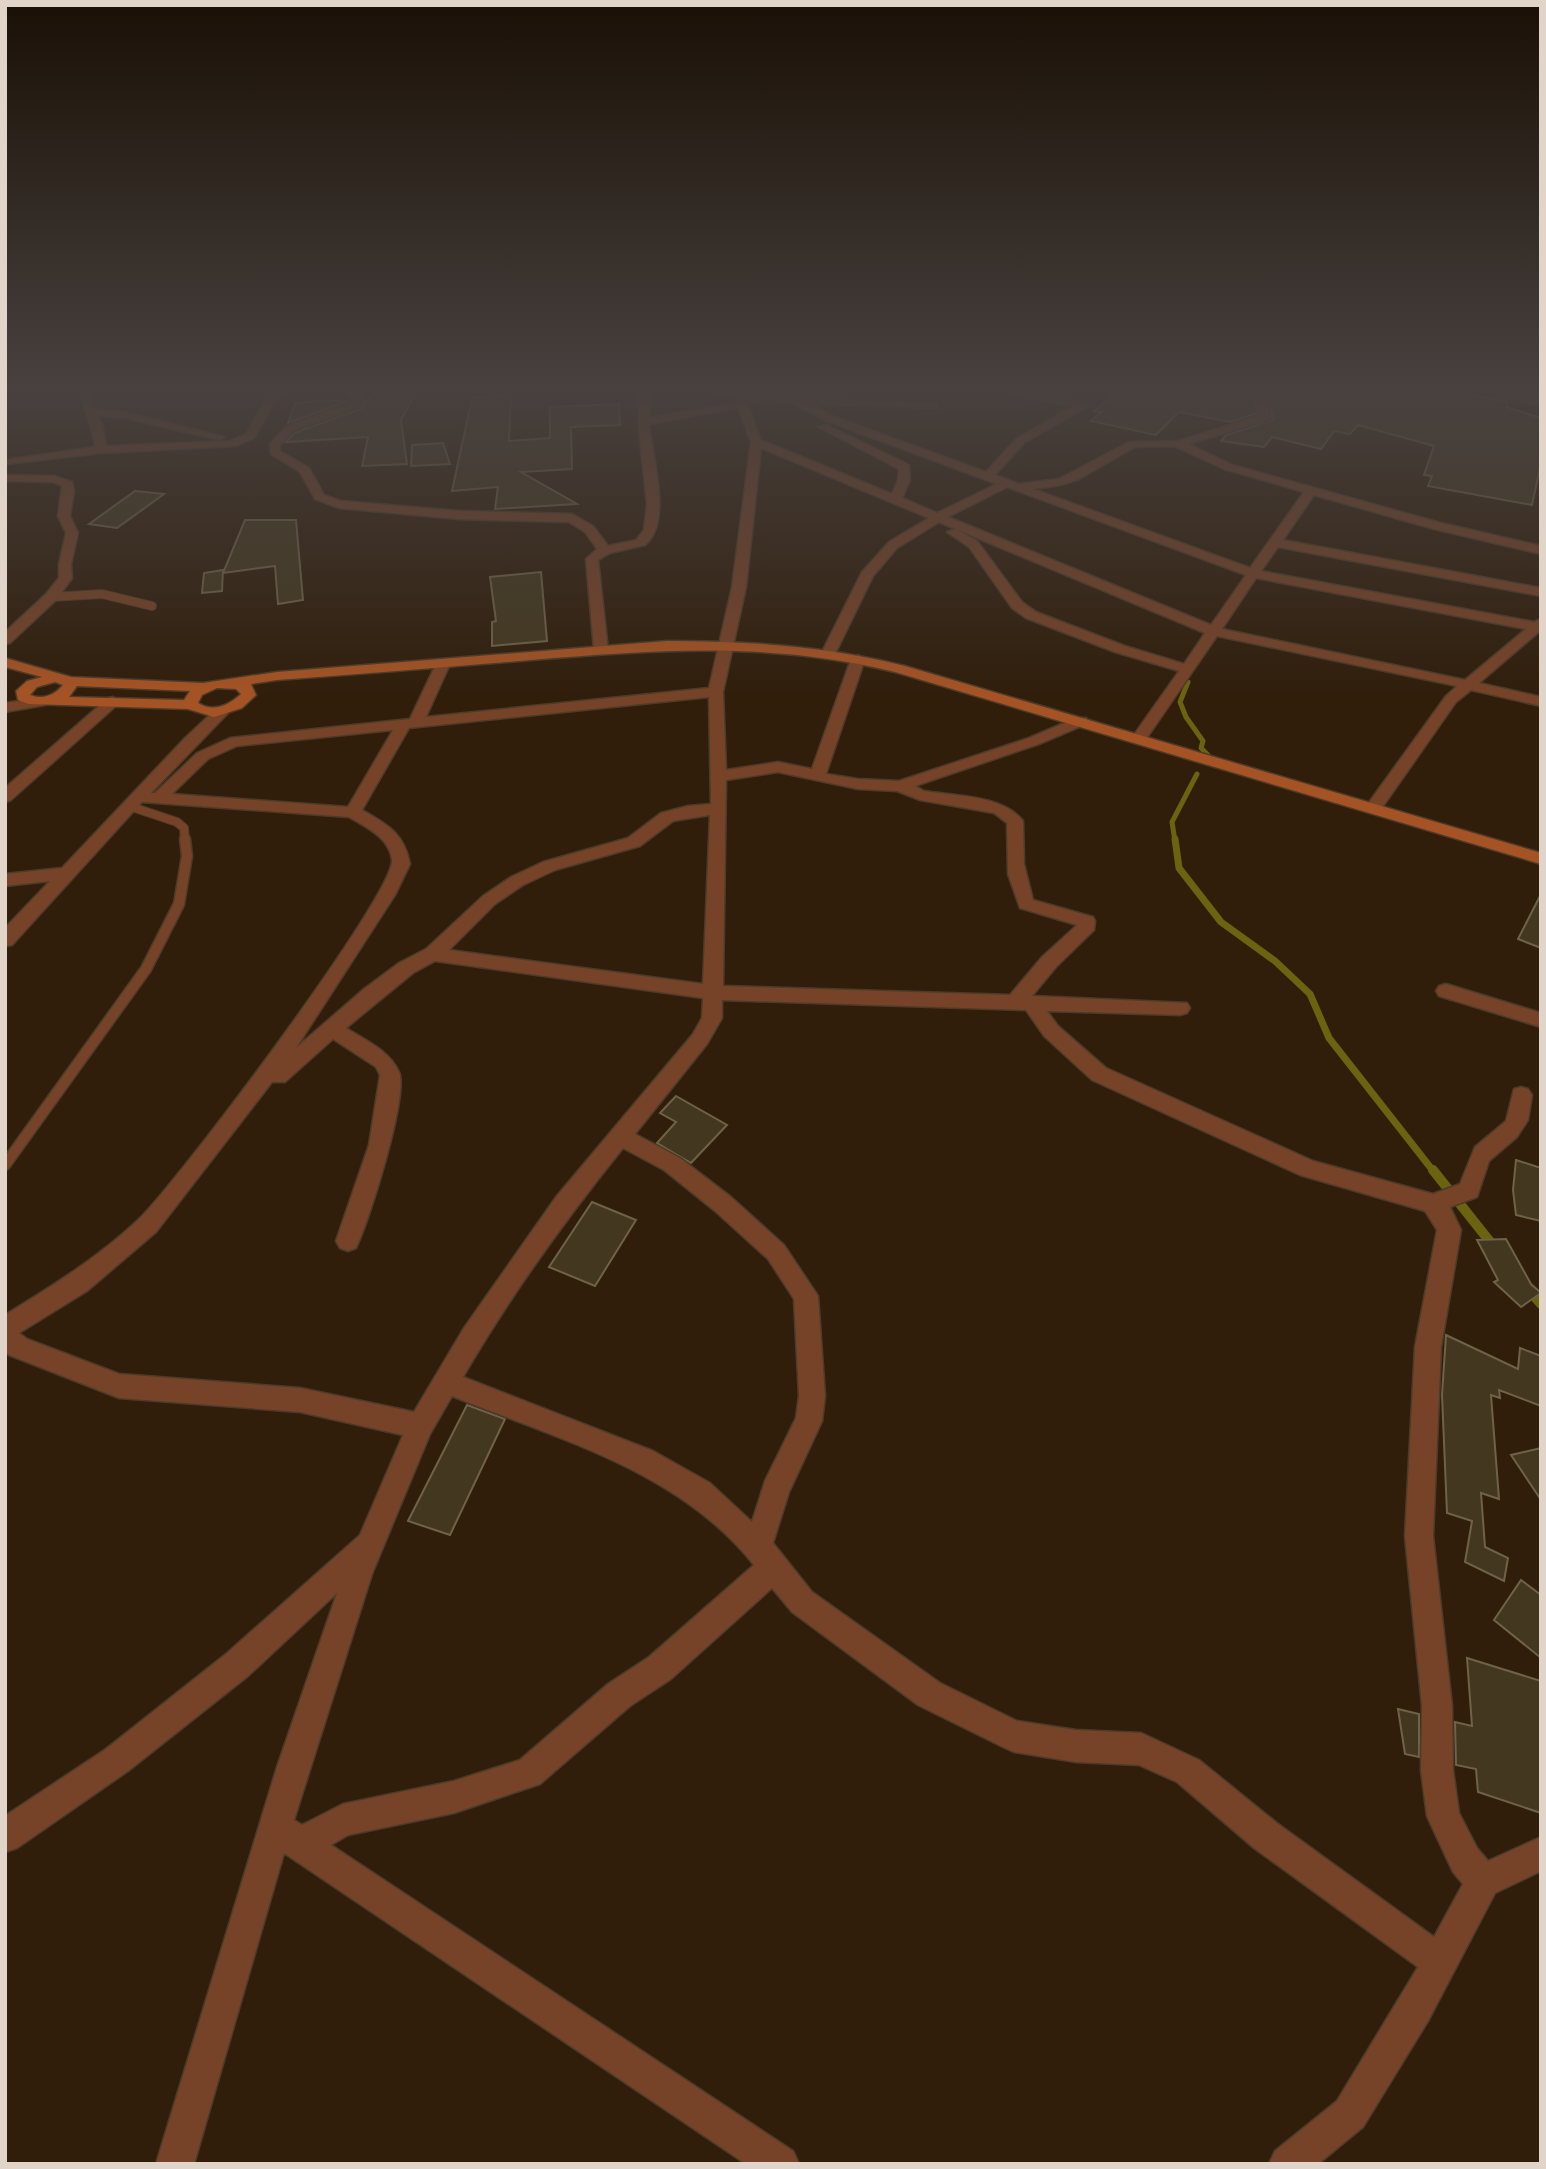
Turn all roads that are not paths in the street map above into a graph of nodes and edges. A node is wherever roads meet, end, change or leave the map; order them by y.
1 (68, 494) edge
2 (318, 494) edge
3 (652, 494) edge
4 (750, 494) edge
5 (885, 494) edge
6 (897, 494) edge
7 (991, 494) edge
8 (1033, 494) edge
9 (1308, 494) edge
10 (1326, 494) edge
11 (895, 498) junction
12 (937, 518) junction
13 (1273, 542) junction
14 (1541, 550) edge
15 (605, 551) junction
16 (1254, 574) junction
17 (1541, 592) edge
18 (51, 597) junction
19 (152, 606) dead end
20 (1537, 624) edge
21 (1213, 631) junction
22 (5, 640) edge
23 (729, 645) junction
24 (601, 650) junction
25 (828, 654) junction
26 (858, 659) junction
27 (5, 662) edge
28 (443, 664) junction
29 (1187, 669) junction
30 (5, 672) edge
31 (319, 674) junction
32 (67, 680) junction
33 (234, 682) junction
34 (1469, 683) junction
35 (204, 687) junction
36 (24, 690) junction
37 (716, 692) junction
38 (5, 696) edge
39 (113, 701) junction
40 (42, 702) junction
41 (1541, 702) edge
42 (240, 704) junction
43 (192, 707) junction
44 (5, 708) edge
45 (222, 711) junction
46 (1081, 721) junction
47 (409, 724) junction
48 (1139, 739) junction
49 (190, 741) junction
50 (718, 776) junction
51 (817, 777) junction
52 (900, 786) junction
53 (5, 797) edge
54 (159, 799) junction
55 (134, 802) junction
56 (1373, 808) junction
57 (719, 809) junction
58 (353, 812) junction
59 (1541, 859) edge
60 (68, 873) junction
61 (5, 880) edge
62 (5, 940) edge
63 (433, 954) junction
64 (1446, 991) dead end
65 (715, 993) junction
66 (1023, 1003) junction
67 (1180, 1008) dead end
68 (1541, 1020) edge
69 (333, 1030) junction
70 (1521, 1095) dead end
71 (240, 1111) junction
72 (620, 1136) junction
73 (5, 1165) edge
74 (1436, 1203) junction
75 (348, 1241) dead end
76 (5, 1328) edge
77 (5, 1336) edge
78 (446, 1382) junction
79 (420, 1426) junction
80 (370, 1543) junction
81 (765, 1558) junction
82 (288, 1835) junction
83 (5, 1836) edge
84 (1541, 1854) edge
85 (1483, 1881) junction
86 (1440, 1962) junction
87 (175, 2164) edge
88 (779, 2164) edge
89 (1288, 2164) edge

1 - 18 street
2 - 15 street
3 - 15 street
4 - 23 street
5 - 11 street
6 - 11 street
7 - 12 street
8 - 16 street
9 - 13 street
10 - 14 street
11 - 12 street
12 - 21 street
12 - 25 street
12 - 29 street
13 - 16 street
13 - 17 street
15 - 24 street
16 - 20 street
16 - 21 street
18 - 19 lane
18 - 22 street
20 - 34 street
21 - 29 street
21 - 34 street
23 - 24 main road
23 - 25 main road
23 - 37 street
24 - 28 main road
25 - 26 main road
26 - 46 main road
26 - 51 street
27 - 32 main road
28 - 31 main road
28 - 47 street
29 - 48 street
30 - 36 main road
31 - 33 main road
31 - 42 main road
32 - 35 main road
32 - 36 main road
32 - 40 main road
33 - 35 main road
33 - 42 main road
34 - 41 street
34 - 56 street
35 - 43 main road
36 - 38 street
36 - 40 main road
37 - 47 street
37 - 50 street
39 - 40 main road
39 - 43 main road
39 - 53 street
40 - 44 street
42 - 45 main road
43 - 45 main road
43 - 49 street
45 - 49 street
46 - 48 main road
46 - 52 street
47 - 54 street
47 - 58 street
48 - 56 main road
49 - 55 street
50 - 51 street
50 - 57 street
51 - 52 street
52 - 66 street
54 - 55 street
54 - 58 street
55 - 60 street
55 - 73 lane
56 - 59 main road
57 - 63 street
57 - 65 street
58 - 71 street
60 - 61 street
60 - 62 street
63 - 65 street
63 - 69 street
64 - 68 street
65 - 66 street
65 - 72 street
66 - 67 street
66 - 74 street
69 - 71 street
69 - 75 street
70 - 74 street
71 - 76 street
72 - 78 street
72 - 81 street
74 - 85 street
77 - 79 street
78 - 79 street
78 - 81 street
79 - 80 street
80 - 82 street
80 - 83 street
81 - 82 street
81 - 86 street
82 - 87 street
82 - 88 street
84 - 85 street
85 - 86 street
86 - 89 street

